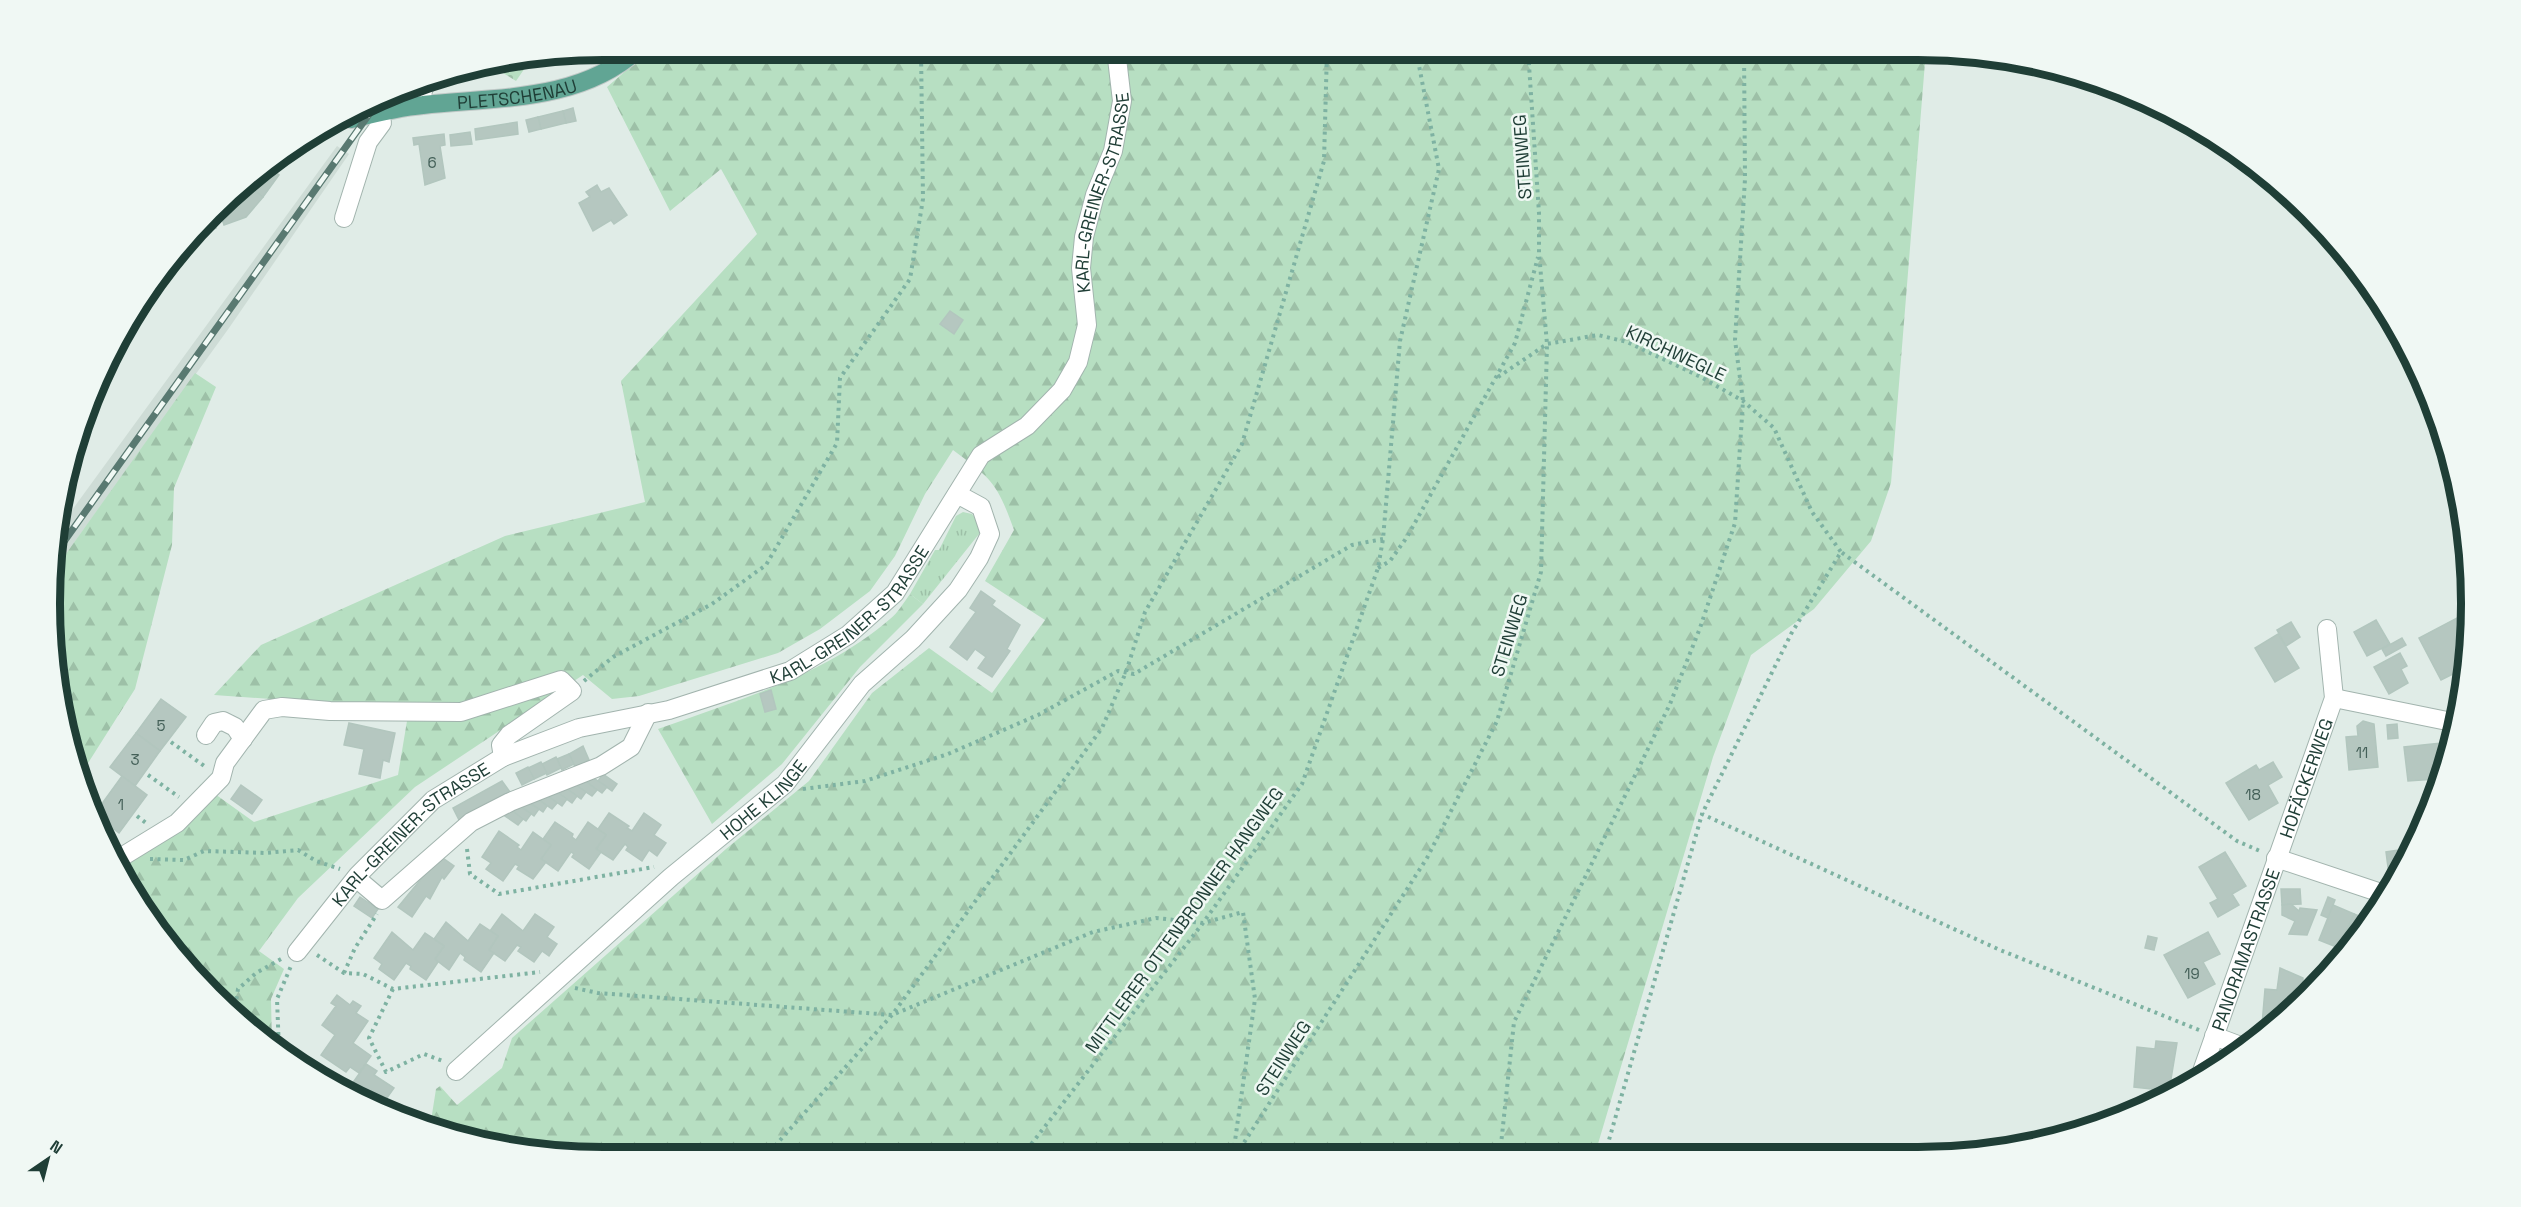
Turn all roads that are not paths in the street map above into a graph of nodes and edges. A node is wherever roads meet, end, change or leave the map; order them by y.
1 (626, 60) edge
2 (1117, 60) edge
3 (423, 91) edge
4 (421, 105) junction
5 (380, 112) junction
6 (363, 116) edge
7 (344, 218) dead end
8 (957, 494) junction
9 (2327, 629) dead end
10 (2334, 698) junction
11 (648, 713) junction
12 (2448, 721) edge
13 (206, 735) dead end
14 (243, 739) junction
15 (503, 757) junction
16 (122, 857) edge
17 (2276, 858) junction
18 (357, 877) junction
19 (2377, 892) edge
20 (305, 952) road end
21 (2214, 1036) junction
22 (2235, 1044) edge
23 (2204, 1064) edge
24 (456, 1071) dead end

1 - 4 main road, PLETSCHENAU
2 - 8 street, KARL-GREINER-STRASSE
3 - 4 street
4 - 5 main road, PLETSCHENAU
5 - 6 main road, PLETSCHENAU
5 - 7 street
8 - 11 street, KARL-GREINER-STRASSE
8 - 24 street, HOHE KLINGE
9 - 10 street, HOFÄCKERWEG
10 - 12 street, HOFÄCKERWEG
10 - 17 street, HOFÄCKERWEG
11 - 15 street, KARL-GREINER-STRASSE
11 - 18 street
13 - 14 street
14 - 15 street
14 - 16 street
15 - 18 street, KARL-GREINER-STRASSE
17 - 19 street
17 - 21 street, PANORAMASTRASSE
18 - 20 street, KARL-GREINER-STRASSE
21 - 22 street
21 - 23 street, PANORAMASTRASSE

